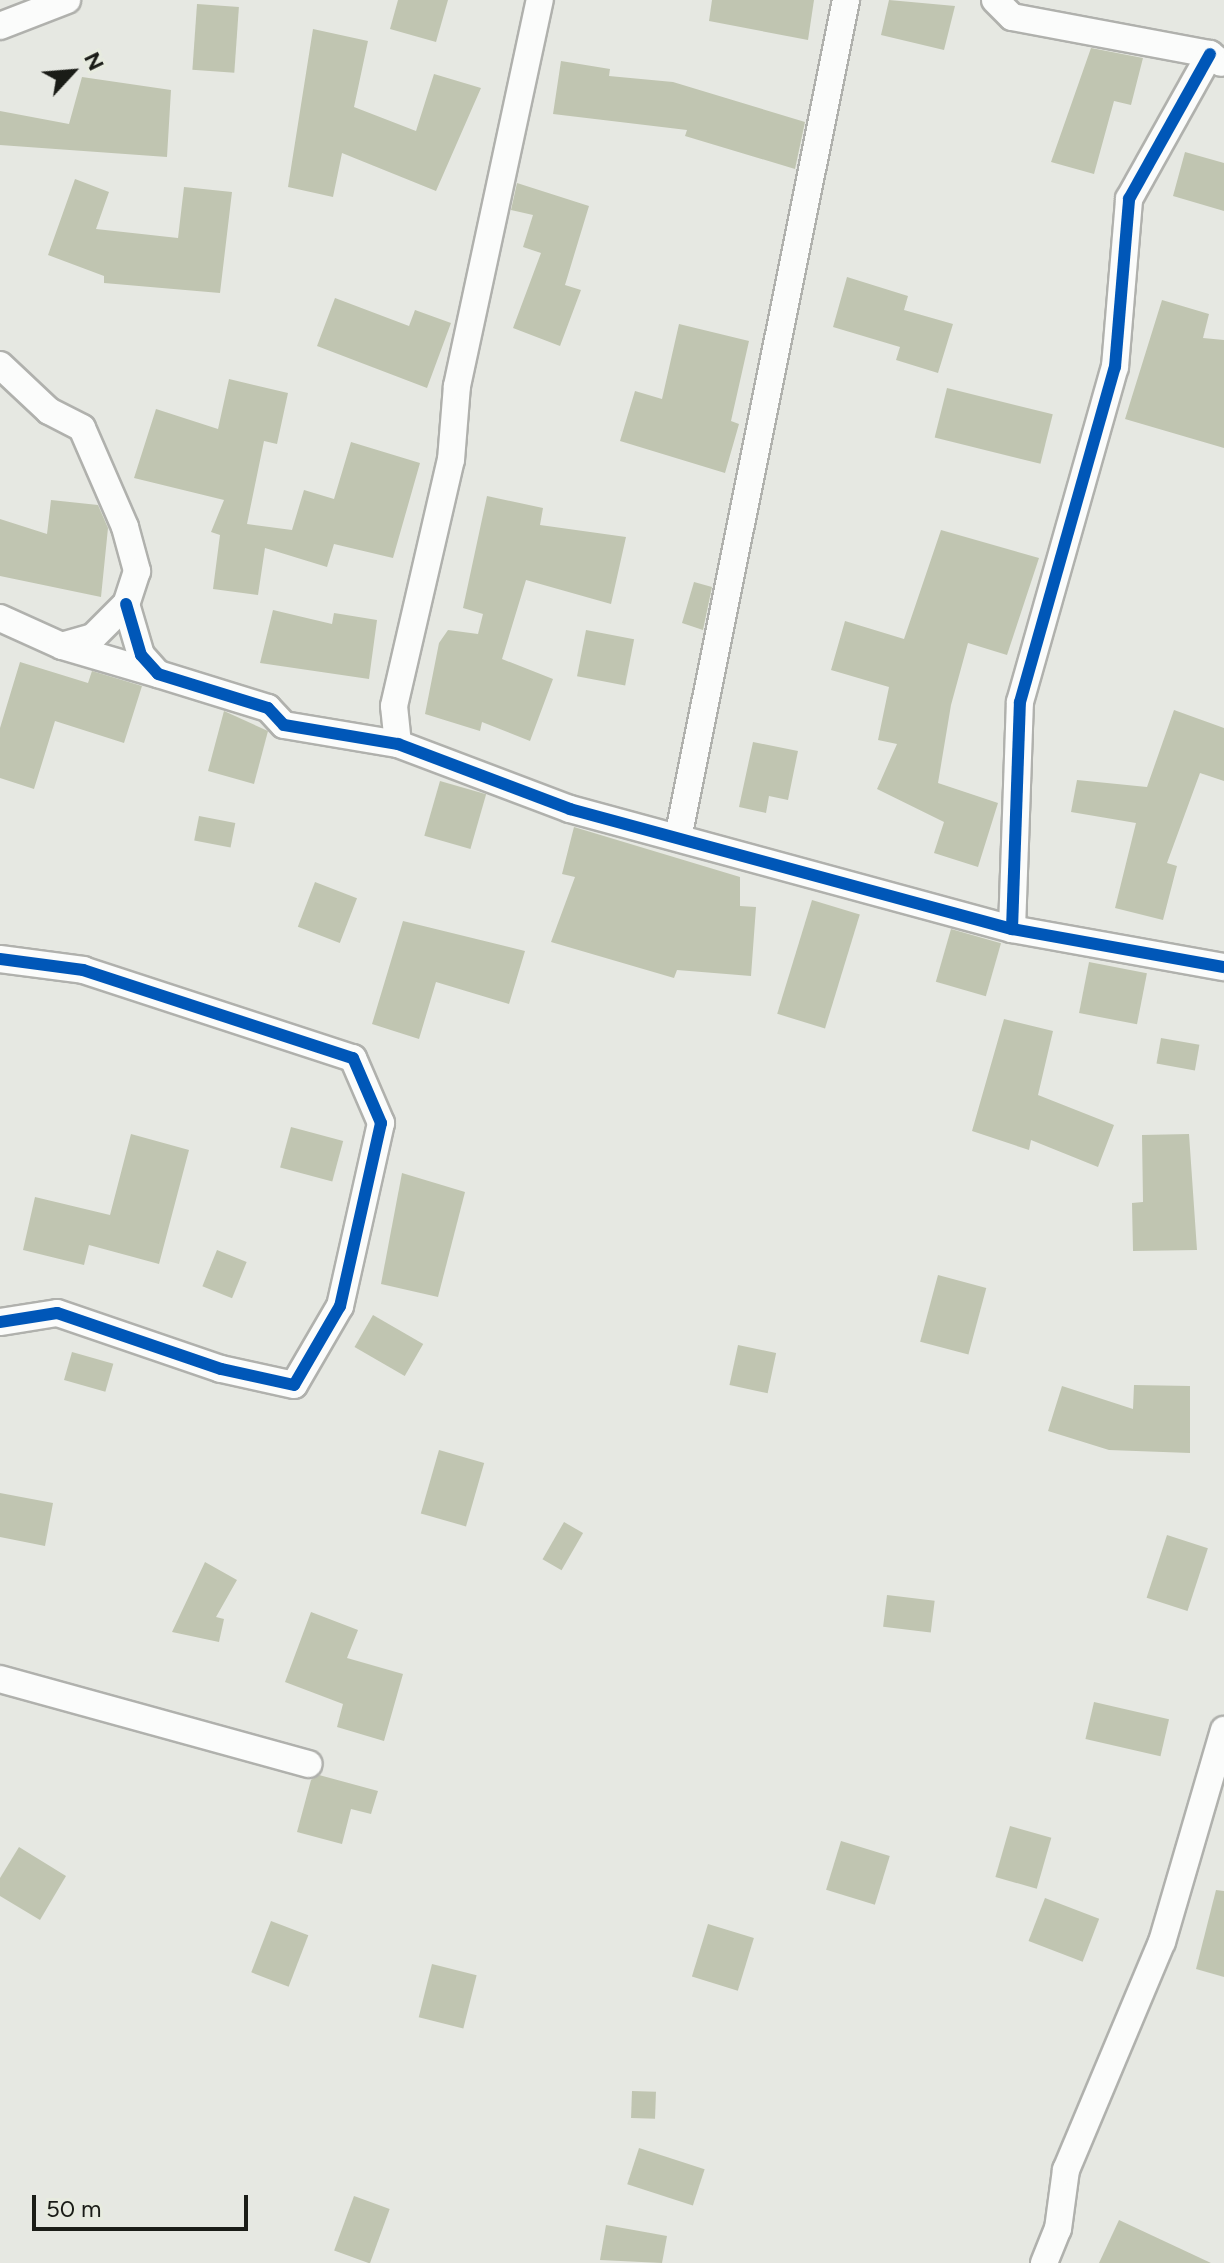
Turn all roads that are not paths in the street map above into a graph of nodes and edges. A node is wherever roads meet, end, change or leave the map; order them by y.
1 (67, 0) edge
2 (540, 0) edge
3 (846, 0) edge
4 (995, 0) edge
5 (0, 26) edge
6 (1217, 59) edge
7 (0, 365) edge
8 (126, 604) junction
9 (0, 618) edge
10 (62, 646) junction
11 (158, 674) junction
12 (398, 744) junction
13 (679, 833) junction
14 (1012, 929) junction
15 (0, 959) edge
16 (1224, 967) edge
17 (0, 1322) edge
18 (0, 1679) edge
19 (1224, 1730) edge
20 (308, 1764) dead end
21 (1044, 2263) edge

1 - 5 street
2 - 12 street
3 - 13 street
4 - 6 street
6 - 14 street
7 - 8 street
8 - 10 street
8 - 11 street
9 - 10 street
10 - 11 street
11 - 12 street
12 - 13 street
13 - 14 street
14 - 16 street
15 - 17 street
18 - 20 street
19 - 21 street

